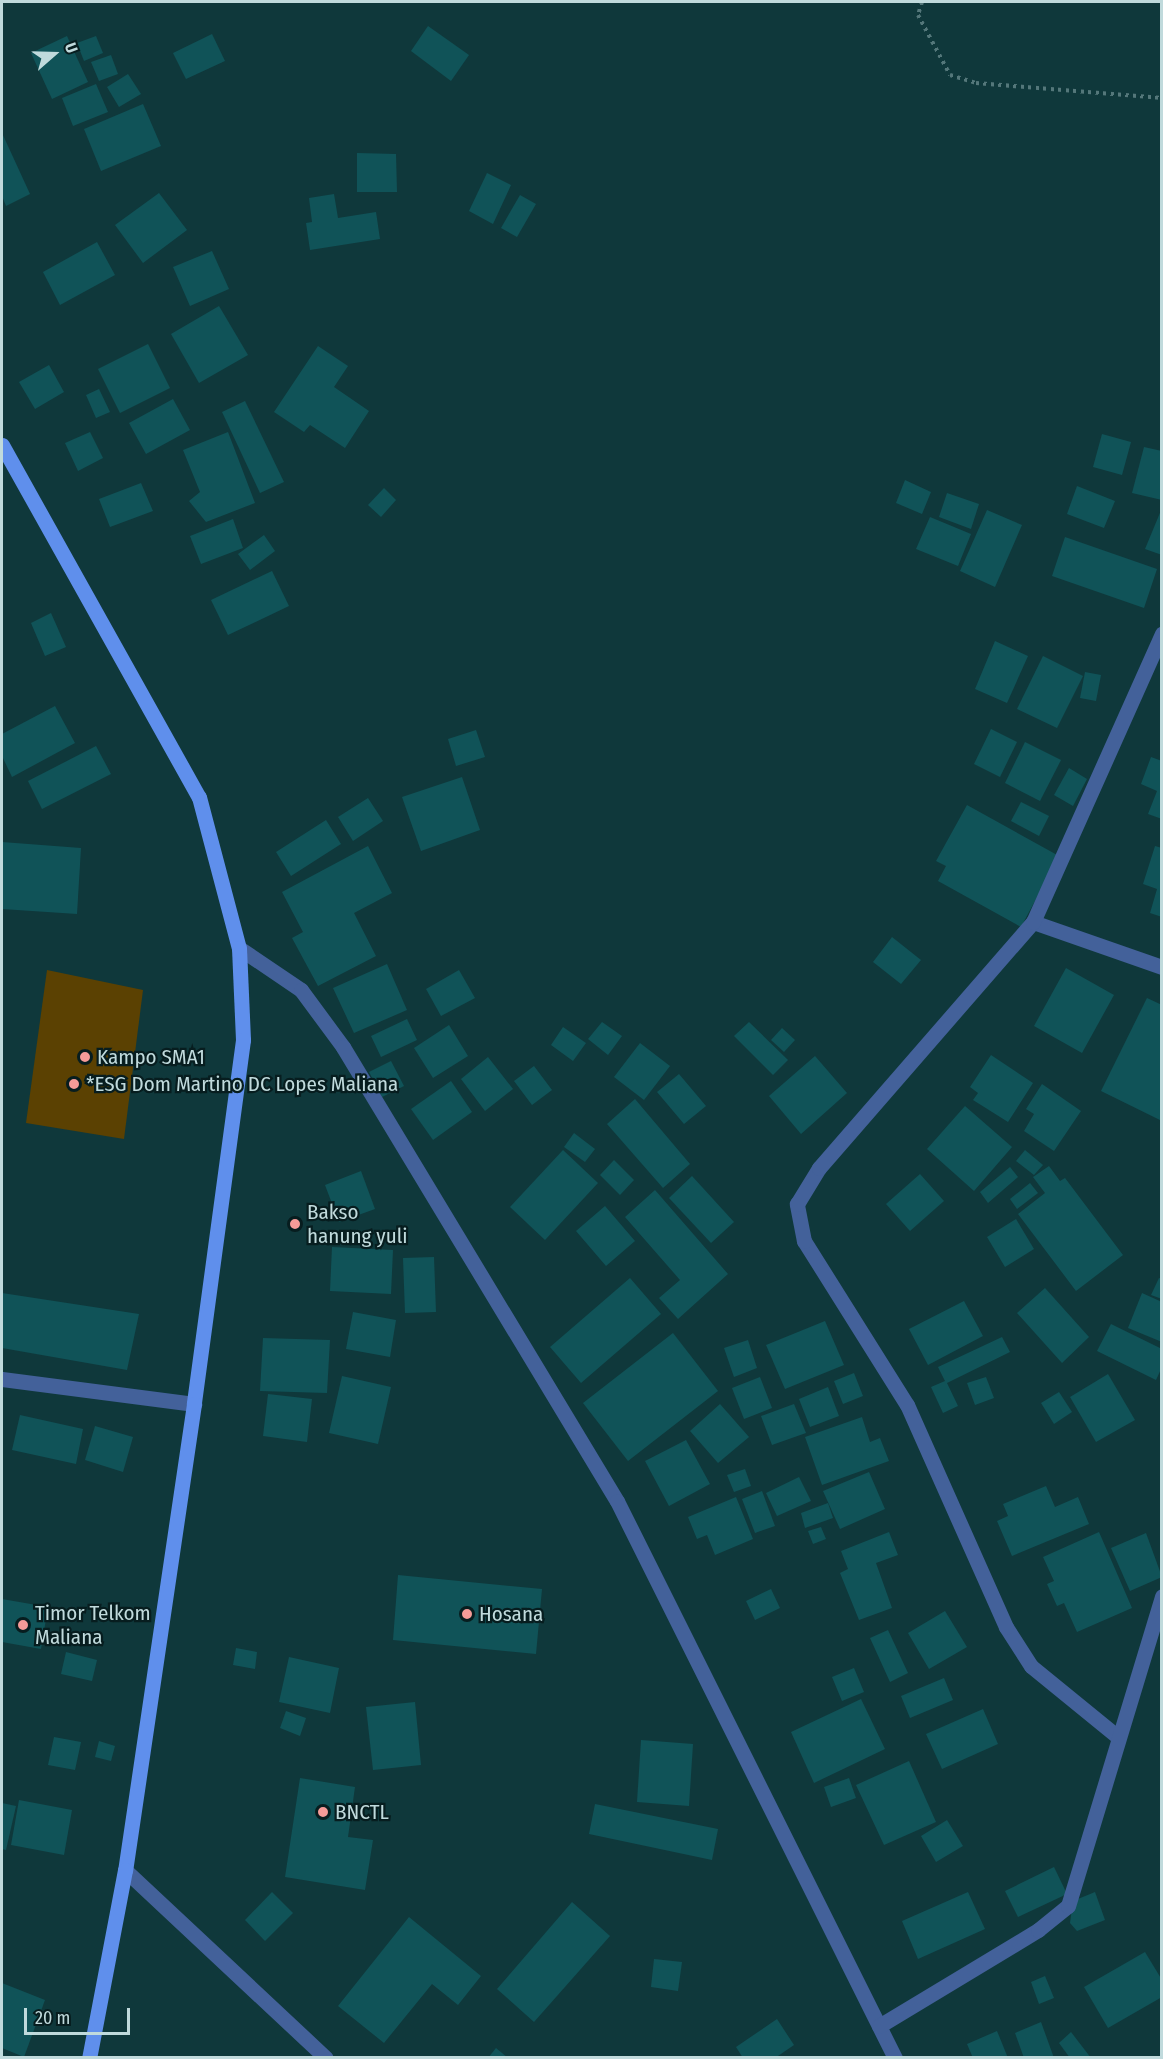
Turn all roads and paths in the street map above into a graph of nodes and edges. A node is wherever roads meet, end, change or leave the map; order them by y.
1 (922, 2) edge
2 (1161, 98) edge
3 (3, 453) edge
4 (1161, 633) edge
5 (1033, 922) junction
6 (239, 948) junction
7 (1161, 967) edge
8 (2, 1379) edge
9 (194, 1404) junction
10 (1161, 1596) edge
11 (1118, 1737) junction
12 (125, 1870) junction
13 (879, 2025) junction
14 (89, 2058) edge
15 (326, 2058) edge
16 (895, 2058) edge

1 - 2 path
3 - 6 main road
4 - 5 street
5 - 7 street
5 - 11 street
6 - 9 main road
6 - 13 street
8 - 9 street
9 - 12 main road
10 - 11 street
11 - 13 street
12 - 14 main road
12 - 15 street
13 - 16 street

